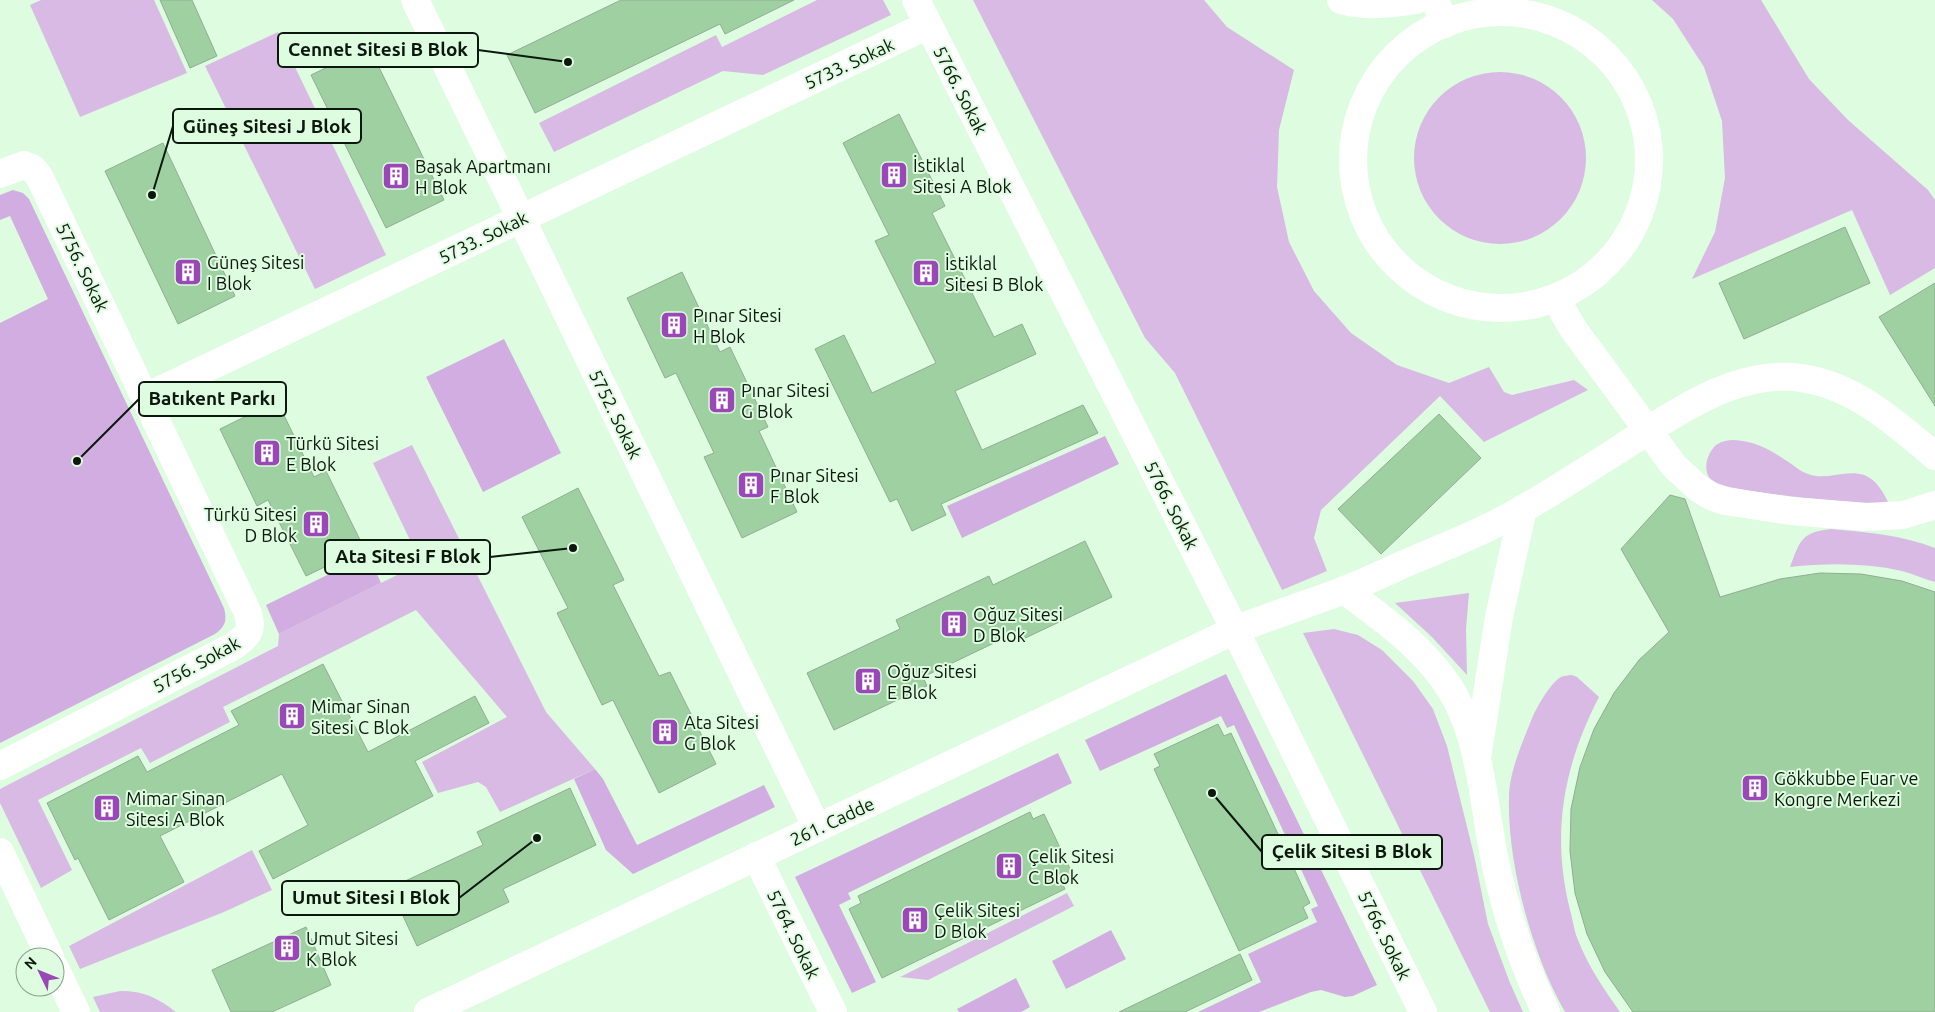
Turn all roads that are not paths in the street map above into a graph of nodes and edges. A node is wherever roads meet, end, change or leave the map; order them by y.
1 (415, 0) edge
2 (916, 0) edge
3 (1340, 0) edge
4 (1416, 0) edge
5 (1440, 12) edge
6 (928, 25) junction
7 (0, 174) edge
8 (521, 219) junction
9 (1555, 298) junction
10 (146, 397) junction
11 (1648, 431) junction
12 (1935, 456) edge
13 (1935, 505) edge
14 (1523, 509) junction
15 (1344, 590) junction
16 (1235, 630) junction
17 (1477, 761) junction
18 (0, 766) edge
19 (817, 828) junction
20 (0, 852) edge
21 (756, 856) junction
22 (45, 947) edge
23 (65, 989) edge
24 (76, 1012) edge
25 (428, 1012) edge
26 (833, 1012) edge
27 (1423, 1012) edge
28 (1546, 1012) edge

1 - 8 street, 5752. Sokak
2 - 6 street, 5766. Sokak
3 - 4 street
5 - 9 street
5 - 9 street
6 - 8 street, 5733. Sokak
6 - 16 street, 5766. Sokak
7 - 10 street, 5756. Sokak
8 - 10 street, 5733. Sokak
8 - 19 street, 5752. Sokak
9 - 11 street
10 - 18 street, 5756. Sokak
11 - 12 street, 261. Cadde
11 - 13 street
11 - 14 street, 261. Cadde
14 - 15 street, 261. Cadde
14 - 17 street
15 - 16 street, 261. Cadde
15 - 17 street
16 - 19 street, 261. Cadde
16 - 27 street, 5766. Sokak
17 - 28 street
19 - 21 street, 261. Cadde
20 - 22 street
21 - 25 street, 261. Cadde
21 - 26 street, 5764. Sokak
23 - 24 street

